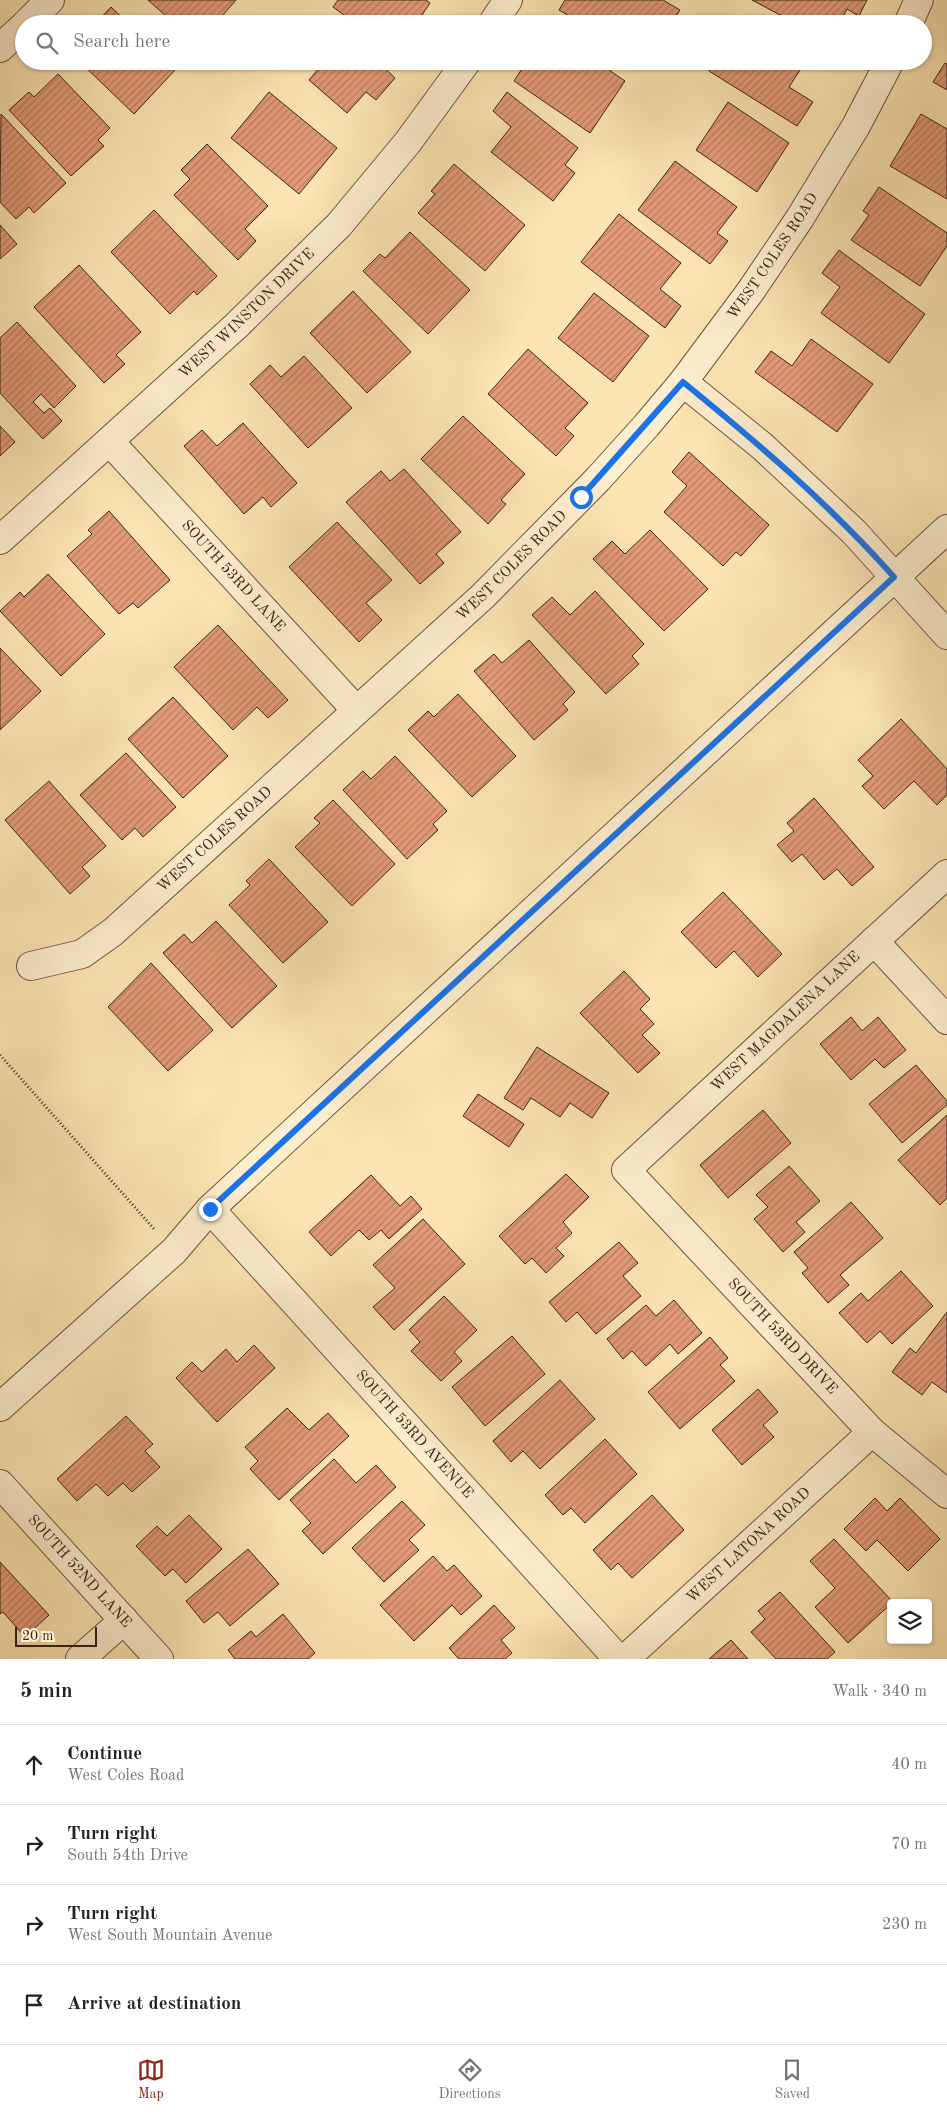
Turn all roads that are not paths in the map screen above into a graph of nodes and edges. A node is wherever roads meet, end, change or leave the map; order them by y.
1 (50, 0) edge
2 (508, 0) edge
3 (919, 0) edge
4 (35, 15) edge
5 (498, 15) edge
6 (912, 15) edge
7 (15, 34) edge
8 (0, 48) edge
9 (460, 70) edge
10 (885, 70) edge
11 (683, 382) junction
12 (110, 442) junction
13 (947, 529) edge
14 (0, 540) edge
15 (894, 577) junction
16 (947, 635) edge
17 (356, 710) junction
18 (947, 874) edge
19 (874, 941) junction
20 (30, 966) dead end
21 (947, 1020) edge
22 (626, 1170) joint
23 (210, 1209) junction
24 (0, 1408) edge
25 (872, 1432) junction
26 (0, 1484) edge
27 (947, 1494) edge
28 (124, 1620) junction
29 (80, 1659) edge
30 (159, 1659) edge
31 (618, 1659) edge
32 (625, 1659) edge

1 - 4 street
2 - 5 street
3 - 6 street
7 - 8 street
9 - 12 street, WEST WINSTON DRIVE
10 - 11 street, WEST COLES ROAD
11 - 15 street
11 - 17 street, WEST COLES ROAD
12 - 14 street, WEST WINSTON DRIVE
12 - 17 street, SOUTH 53RD LANE
13 - 15 street
15 - 16 street
15 - 23 street
17 - 20 street, WEST COLES ROAD
18 - 19 street, WEST MAGDALENA LANE
19 - 21 street
19 - 22 street, WEST MAGDALENA LANE
22 - 25 street, SOUTH 53RD DRIVE
23 - 24 street
23 - 31 street, SOUTH 53RD AVENUE
25 - 27 street, SOUTH 53RD DRIVE
25 - 32 street, WEST LATONA ROAD
26 - 28 street, SOUTH 52ND LANE
28 - 29 street
28 - 30 street, SOUTH 52ND LANE

